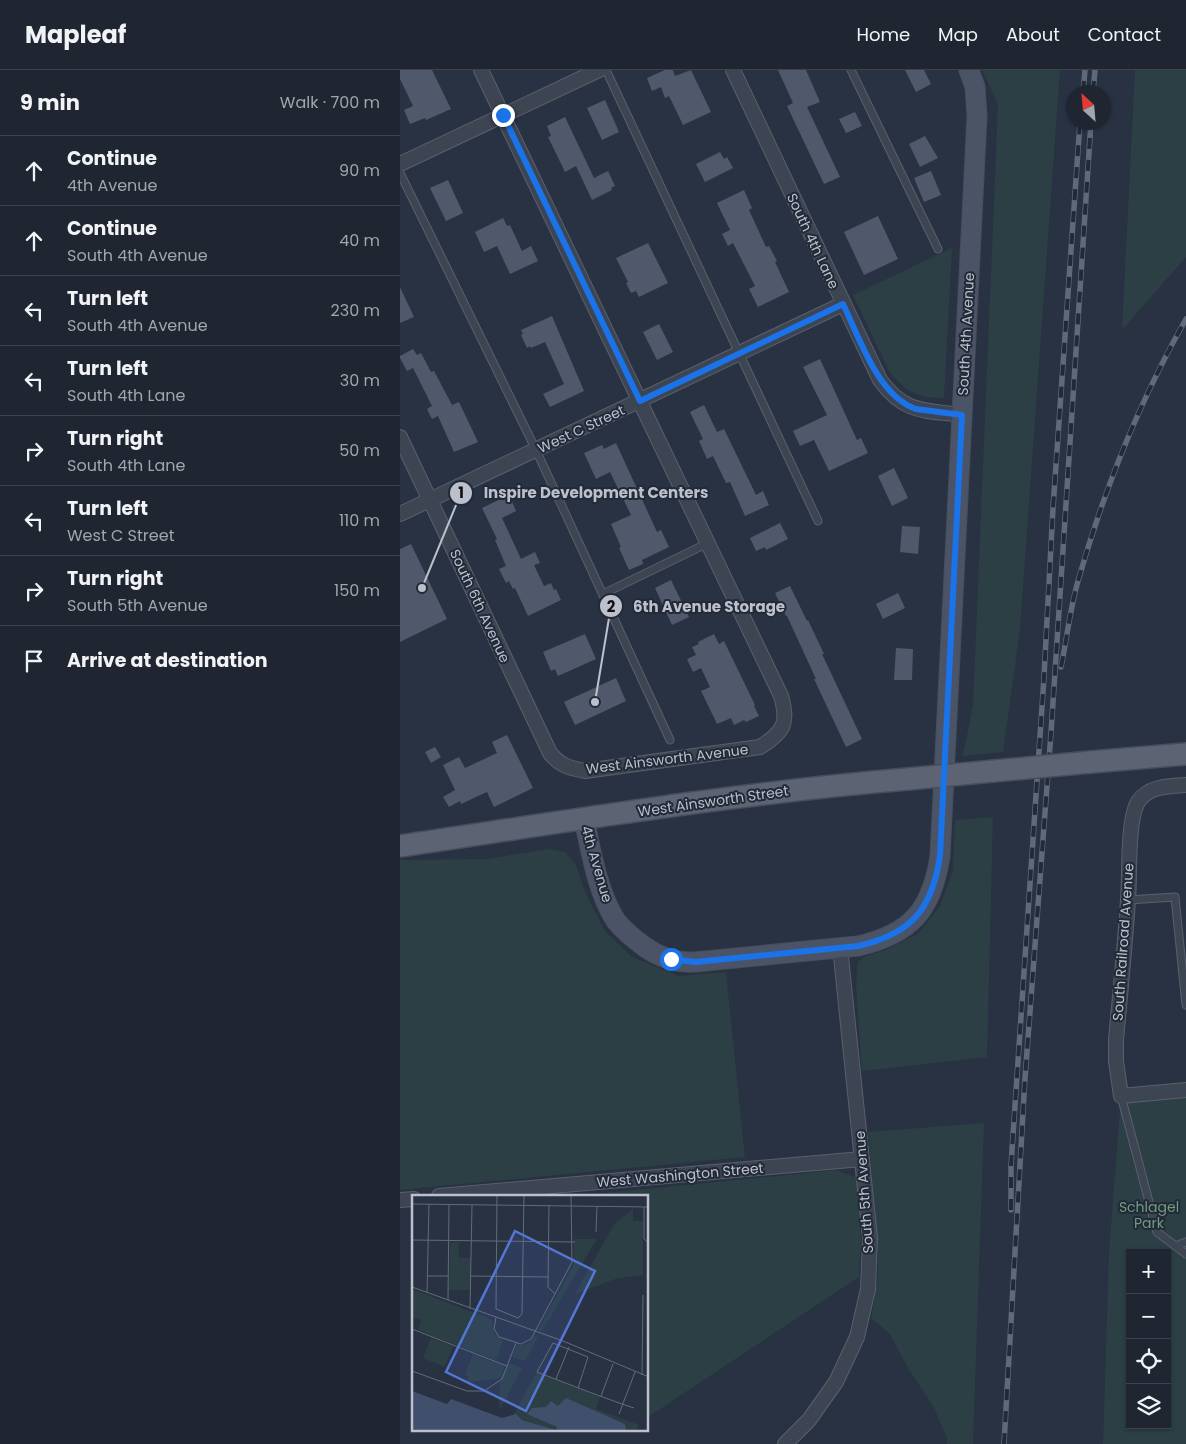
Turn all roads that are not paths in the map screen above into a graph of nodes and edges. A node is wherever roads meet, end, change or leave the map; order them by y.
1 (481, 70) edge
2 (599, 70) edge
3 (606, 70) edge
4 (733, 70) edge
5 (851, 70) edge
6 (969, 70) edge
7 (503, 115) junction
8 (400, 164) edge
9 (400, 173) edge
10 (938, 249) dead end
11 (843, 304) junction
12 (739, 354) junction
13 (640, 401) junction
14 (962, 415) junction
15 (400, 437) edge
16 (536, 450) junction
17 (430, 500) junction
18 (400, 514) edge
19 (818, 521) dead end
20 (708, 543) junction
21 (603, 594) junction
22 (670, 740) dead end
23 (1186, 754) edge
24 (568, 768) joint
25 (1186, 785) edge
26 (584, 819) junction
27 (400, 846) edge
28 (1128, 900) junction
29 (849, 946) junction
30 (1186, 1004) edge
31 (1186, 1090) edge
32 (1121, 1096) junction
33 (862, 1160) junction
34 (451, 1195) edge
35 (1186, 1242) edge
36 (1176, 1246) junction
37 (1186, 1254) edge
38 (785, 1444) edge

1 - 7 street
2 - 7 street
3 - 12 lane
4 - 11 street, South 4th Lane
5 - 10 lane
6 - 14 street, South 4th Avenue
7 - 8 street
7 - 13 street
9 - 16 lane
11 - 12 street, West C Street
11 - 14 street, South 4th Lane
12 - 13 street, West C Street
12 - 19 lane
13 - 16 street, West C Street
13 - 20 street
14 - 29 street, South 4th Avenue
15 - 17 street, South 6th Avenue
16 - 17 street, West C Street
16 - 21 lane
17 - 18 street, West C Street
17 - 24 street, South 6th Avenue
20 - 21 lane
20 - 24 street, West Ainsworth Avenue
21 - 22 lane
23 - 26 main road, West Ainsworth Street, bridge
25 - 28 street, South Railroad Avenue
26 - 27 main road, West Ainsworth Street
26 - 29 street, 4th Avenue
28 - 30 lane
28 - 32 street, South Railroad Avenue
29 - 33 street, South 5th Avenue
31 - 32 street
32 - 36 lane
33 - 34 street, West Washington Street
33 - 38 street, South 5th Avenue
35 - 36 lane
36 - 37 lane

